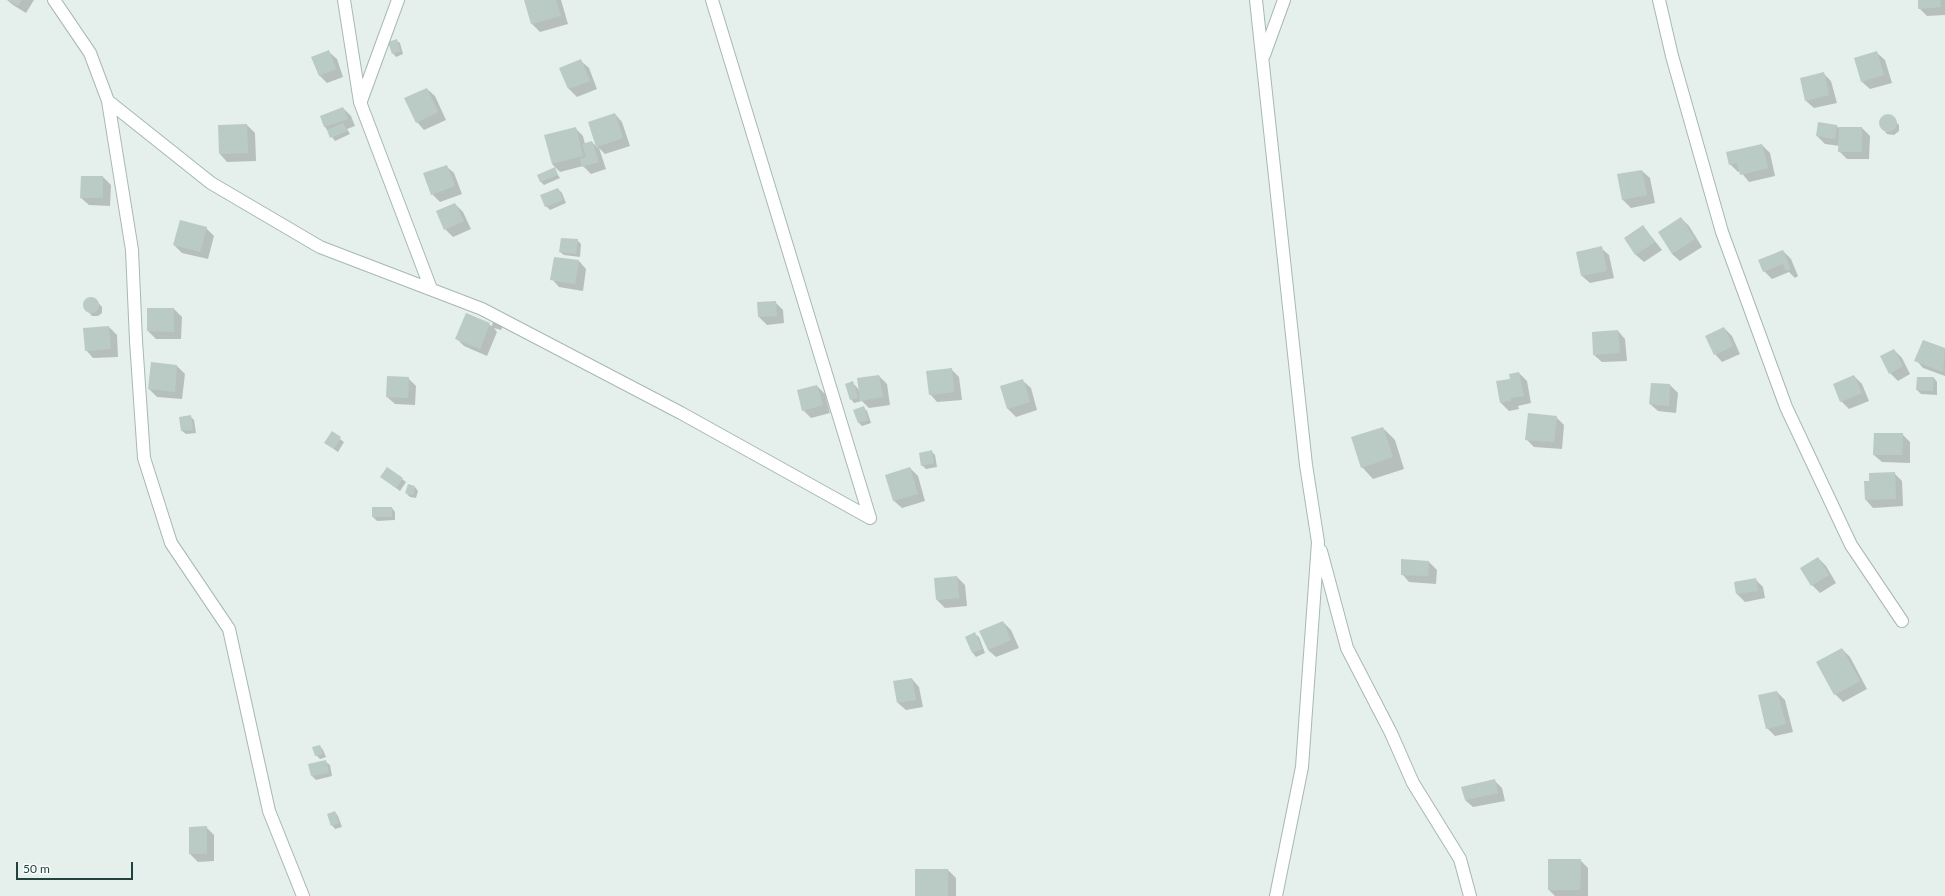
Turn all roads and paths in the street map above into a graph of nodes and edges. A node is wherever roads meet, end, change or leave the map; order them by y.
1 (54, 0) edge
2 (344, 0) edge
3 (398, 0) edge
4 (712, 0) edge
5 (1256, 0) edge
6 (1284, 0) edge
7 (1659, 0) edge
8 (1263, 58) junction
9 (108, 101) junction
10 (360, 102) junction
11 (431, 289) junction
12 (1318, 542) junction
13 (1902, 621) dead end
14 (304, 896) edge
15 (1276, 896) edge
16 (1470, 896) edge

1 - 9 street
2 - 10 street
3 - 10 street
4 - 11 street
5 - 8 street
6 - 8 street
7 - 13 street
8 - 12 street
9 - 11 street
9 - 14 street
10 - 11 street
12 - 15 street
12 - 16 street

